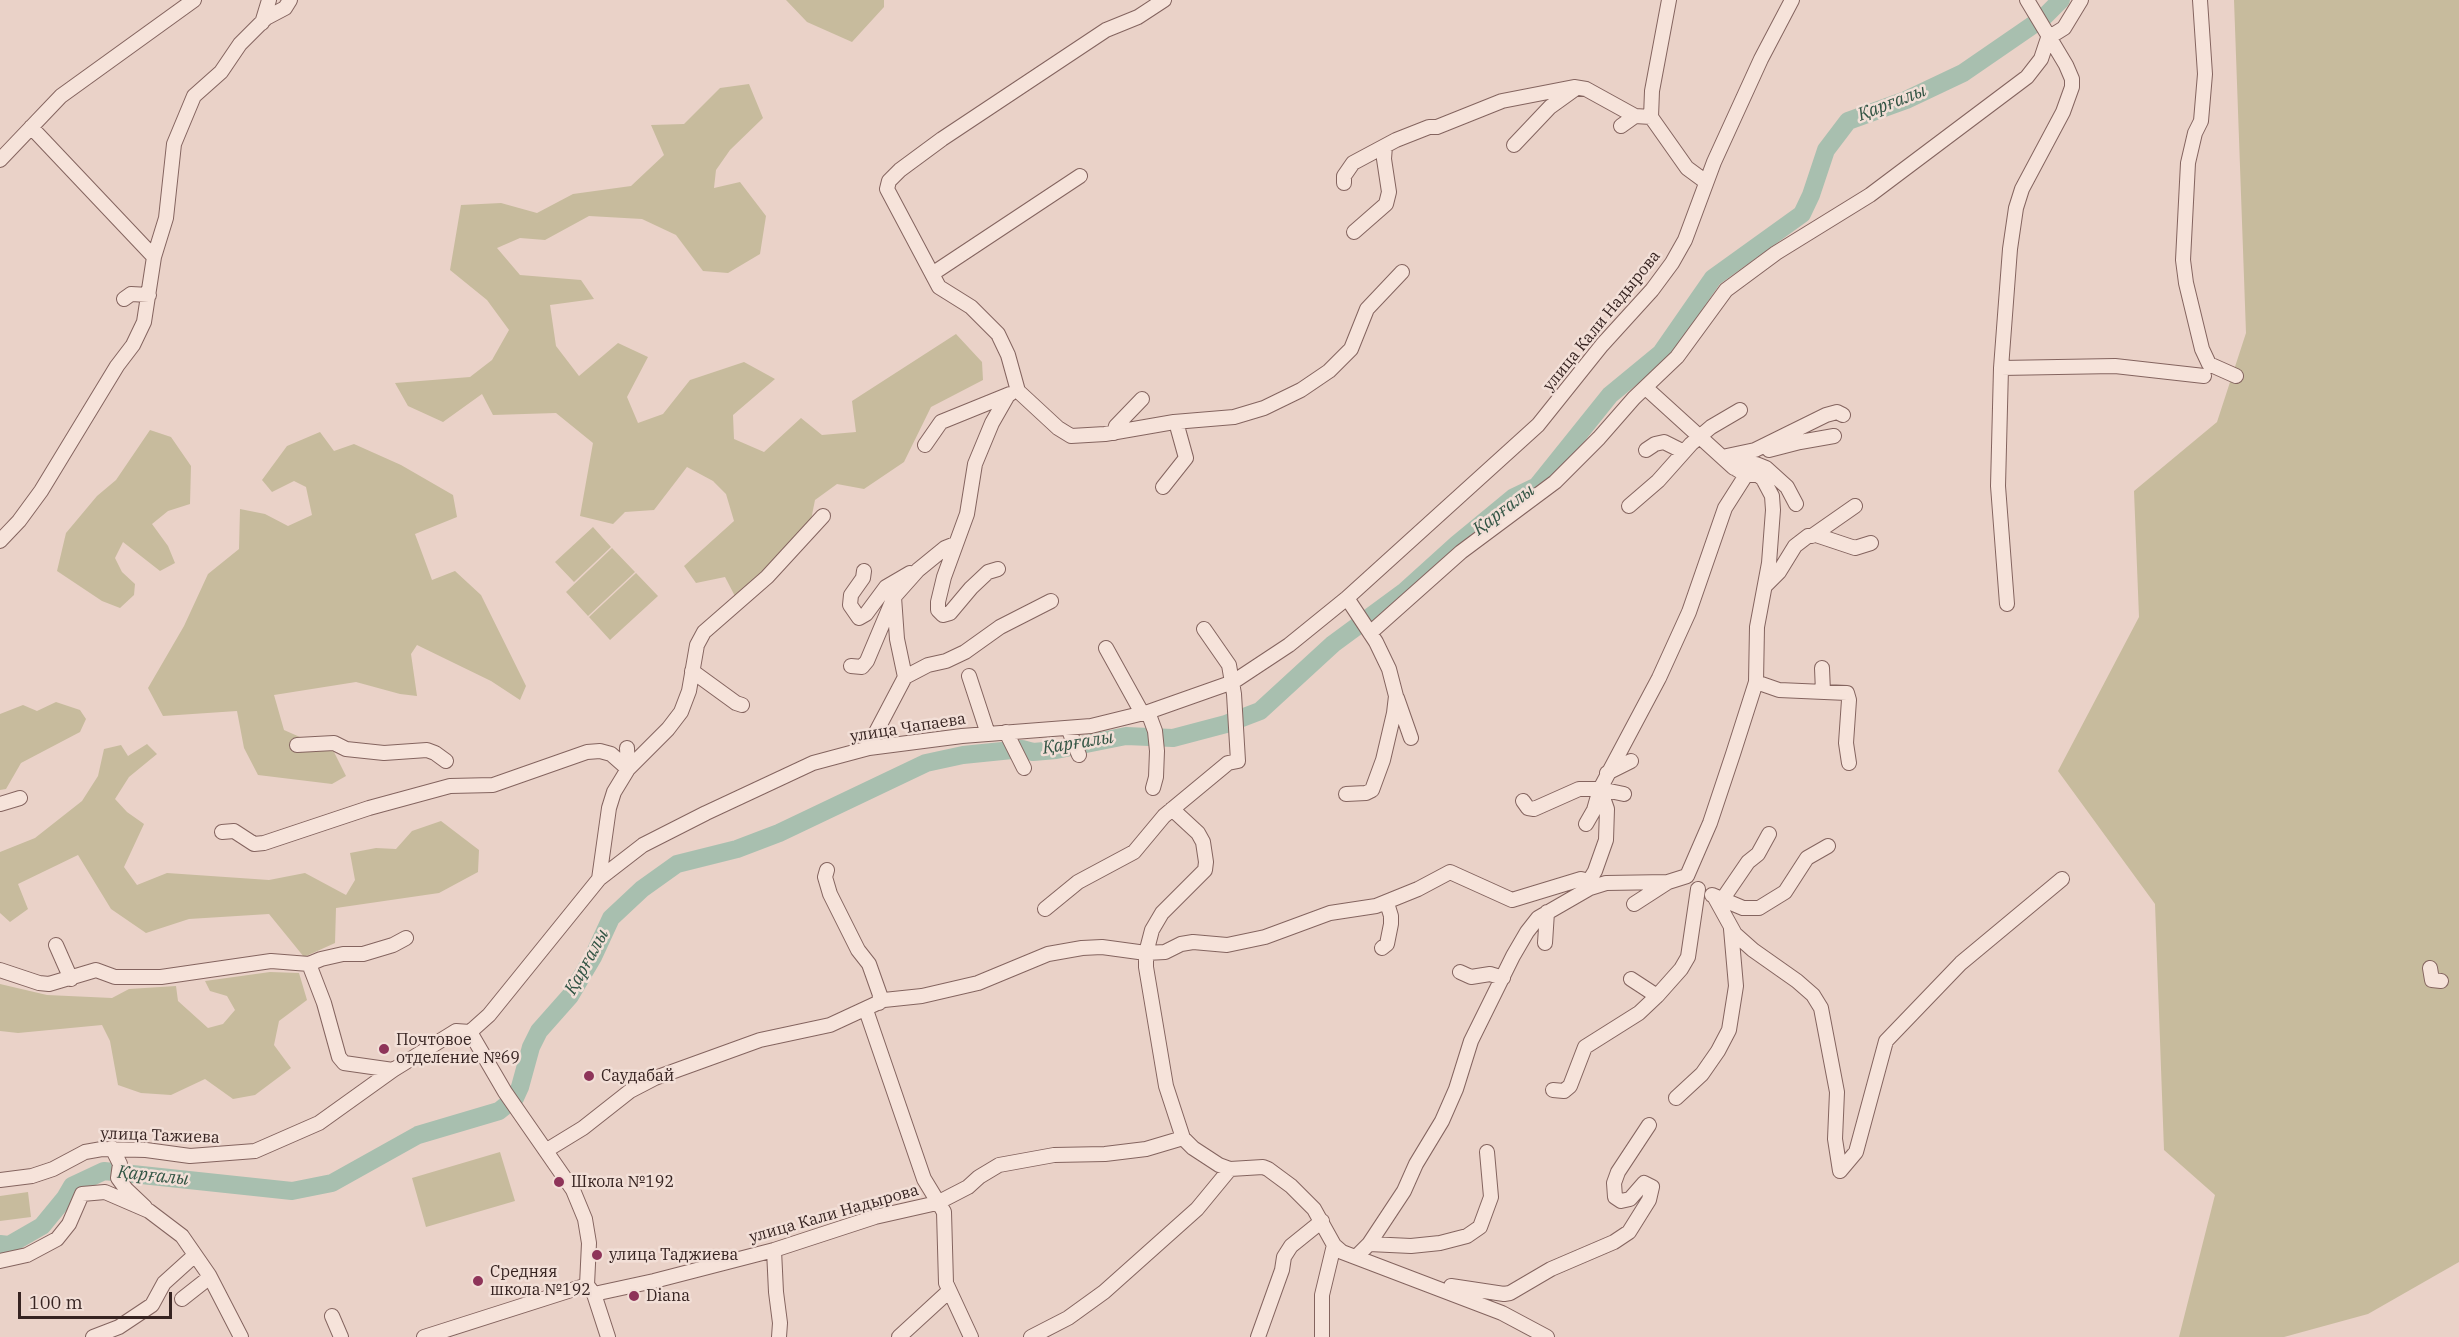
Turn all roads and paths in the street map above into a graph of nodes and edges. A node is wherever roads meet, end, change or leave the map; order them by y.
1 (194, 0) edge
2 (268, 0) edge
3 (290, 0) edge
4 (1164, 0) edge
5 (1669, 0) edge
6 (1792, 0) edge
7 (2027, 0) edge
8 (2081, 0) edge
9 (2200, 0) edge
10 (262, 23) junction
11 (2045, 33) junction
12 (1577, 88) junction
13 (1635, 116) junction
14 (1651, 117) junction
15 (1621, 126) dead end
16 (31, 127) junction
17 (1514, 145) dead end
18 (1385, 146) junction
19 (0, 160) edge
20 (1080, 176) dead end
21 (1706, 182) junction
22 (1344, 183) dead end
23 (1354, 232) dead end
24 (154, 257) junction
25 (1402, 272) dead end
26 (932, 274) junction
27 (149, 295) junction
28 (124, 299) dead end
29 (2001, 368) junction
30 (2204, 376) dead end
31 (2236, 376) dead end
32 (1646, 388) junction
33 (1013, 393) junction
34 (1142, 399) dead end
35 (1740, 410) dead end
36 (1843, 415) dead end
37 (1176, 422) junction
38 (1114, 433) junction
39 (1834, 436) dead end
40 (1699, 437) junction
41 (925, 445) dead end
42 (1646, 450) dead end
43 (1684, 452) junction
44 (1746, 452) junction
45 (1722, 457) junction
46 (1740, 471) junction
47 (1163, 487) dead end
48 (1796, 504) dead end
49 (1629, 506) dead end
50 (1855, 506) dead end
51 (823, 516) dead end
52 (1812, 536) junction
53 (0, 541) edge
54 (1871, 543) dead end
55 (955, 544) junction
56 (998, 569) dead end
57 (918, 570) junction
58 (864, 572) dead end
59 (1766, 585) junction
60 (894, 597) junction
61 (1347, 598) junction
62 (1051, 601) dead end
63 (2007, 604) dead end
64 (1204, 628) dead end
65 (1369, 631) junction
66 (1106, 648) dead end
67 (851, 666) dead end
68 (1822, 668) dead end
69 (692, 671) junction
70 (969, 676) dead end
71 (905, 677) junction
72 (1233, 682) junction
73 (1756, 682) junction
74 (1823, 692) junction
75 (1396, 696) junction
76 (742, 705) dead end
77 (1145, 713) junction
78 (988, 734) junction
79 (1071, 734) junction
80 (1009, 738) junction
81 (1412, 738) dead end
82 (297, 745) dead end
83 (440, 748) dead end
84 (627, 748) dead end
85 (865, 749) junction
86 (1079, 755) dead end
87 (446, 761) junction
88 (1631, 761) dead end
89 (1022, 763) dead end
90 (1850, 763) dead end
91 (627, 769) junction
92 (1607, 774) junction
93 (458, 784) junction
94 (1153, 788) dead end
95 (1600, 789) junction
96 (1346, 794) dead end
97 (1624, 794) dead end
98 (20, 798) dead end
99 (1523, 801) dead end
100 (0, 804) edge
101 (1173, 808) junction
102 (1586, 824) dead end
103 (222, 832) dead end
104 (1769, 834) dead end
105 (1828, 846) dead end
106 (827, 870) dead end
107 (1688, 876) junction
108 (598, 879) junction
109 (2062, 879) dead end
110 (1668, 882) junction
111 (1589, 884) junction
112 (1698, 889) junction
113 (1718, 898) junction
114 (1386, 903) junction
115 (1634, 904) dead end
116 (1046, 909) dead end
117 (1547, 912) junction
118 (1731, 927) junction
119 (406, 938) dead end
120 (1545, 943) dead end
121 (56, 945) dead end
122 (1382, 948) dead end
123 (1146, 953) junction
124 (309, 964) junction
125 (2430, 968) dead end
126 (0, 970) edge
127 (1460, 972) dead end
128 (1503, 978) junction
129 (71, 979) junction
130 (1631, 980) dead end
131 (2441, 981) dead end
132 (1657, 996) junction
133 (879, 1003) junction
134 (866, 1010) junction
135 (470, 1032) junction
136 (393, 1070) junction
137 (1554, 1090) dead end
138 (1676, 1098) dead end
139 (1649, 1125) dead end
140 (1183, 1138) junction
141 (112, 1148) junction
142 (547, 1150) junction
143 (1414, 1150) dead end
144 (1487, 1152) dead end
145 (1230, 1169) junction
146 (1410, 1177) junction
147 (0, 1180) edge
148 (937, 1203) junction
149 (148, 1211) junction
150 (1322, 1221) junction
151 (1369, 1244) junction
152 (1334, 1245) junction
153 (774, 1250) junction
154 (195, 1256) junction
155 (1356, 1257) junction
156 (0, 1261) edge
157 (210, 1277) junction
158 (1437, 1286) junction
159 (591, 1290) junction
160 (948, 1292) junction
161 (182, 1299) dead end
162 (332, 1316) dead end
163 (93, 1337) edge
164 (241, 1337) edge
165 (341, 1337) edge
166 (424, 1337) edge
167 (608, 1337) edge
168 (779, 1337) edge
169 (899, 1337) edge
170 (971, 1337) edge
171 (1031, 1337) edge
172 (1258, 1337) edge
173 (1322, 1337) edge
174 (1547, 1337) edge

1 - 16 street
2 - 10 street
3 - 10 street
4 - 26 street
5 - 14 street
6 - 21 street, улица Кали Надырова
7 - 11 street
8 - 11 street
9 - 31 street
10 - 24 street
11 - 29 street
11 - 32 street
12 - 13 street
12 - 17 street
12 - 18 street
13 - 14 street
13 - 15 street
14 - 21 street
16 - 19 street
16 - 24 street
18 - 22 street
18 - 23 street
20 - 26 street
21 - 61 street, улица Кали Надырова
24 - 27 street
25 - 37 street
26 - 33 street
27 - 28 street
27 - 53 street
29 - 30 street
29 - 63 street
32 - 40 street
32 - 65 street
33 - 38 street
33 - 41 street
33 - 55 street
34 - 38 street
35 - 40 street
36 - 44 street
37 - 38 street
37 - 47 street
39 - 44 street
40 - 43 street
40 - 45 street
42 - 43 street
43 - 49 street
44 - 45 street
45 - 46 street
46 - 48 street
46 - 59 street
46 - 92 street
50 - 52 street
51 - 69 street
52 - 54 street
52 - 59 street
55 - 56 street
55 - 57 street
57 - 58 street
57 - 60 street
59 - 73 street
60 - 67 street
60 - 71 street
61 - 65 street
61 - 72 street, улица Чапаева
62 - 71 street
64 - 72 street
65 - 75 street
66 - 77 street
68 - 74 street
69 - 76 street
69 - 91 street
70 - 78 street
71 - 85 street
72 - 77 street, улица Чапаева
72 - 101 street
73 - 74 street
73 - 107 street
74 - 90 street
75 - 81 street
75 - 96 street
77 - 79 street, улица Чапаева
77 - 94 street
78 - 80 street, улица Чапаева
78 - 85 street, улица Чапаева
79 - 80 street, улица Чапаева
79 - 86 street
80 - 89 street
82 - 87 street
83 - 87 street
84 - 91 street
85 - 108 street, улица Чапаева
87 - 93 street
88 - 92 street
91 - 93 street
91 - 108 street
92 - 95 street
93 - 103 street
95 - 97 street
95 - 99 street
95 - 102 street
95 - 111 street
98 - 100 street
101 - 116 street
101 - 123 street
104 - 113 street
105 - 113 street
106 - 133 street
107 - 110 street
107 - 112 street
108 - 135 street, улица Чапаева
109 - 118 street
110 - 111 street
110 - 115 street
111 - 114 street
111 - 117 street
112 - 113 street
112 - 132 street
113 - 118 street
114 - 122 street
114 - 123 street
117 - 120 street
117 - 128 street
118 - 138 street
119 - 124 street
121 - 129 street
123 - 133 street
123 - 140 street
124 - 129 street
124 - 136 street
125 - 131 street
126 - 129 street
127 - 128 street
128 - 146 street
130 - 132 street
132 - 137 street
133 - 134 street
134 - 142 street
134 - 148 street
135 - 136 street, улица Тажиева
135 - 142 street
136 - 141 street, улица Тажиева
139 - 158 street
140 - 145 street
140 - 148 street, улица Кали Надырова
141 - 147 street, улица Тажиева
141 - 149 street
142 - 159 street
143 - 146 street
144 - 151 street
145 - 150 street
145 - 171 street
146 - 151 street
148 - 153 street, улица Кали Надырова
148 - 160 street
149 - 154 street
149 - 156 street
150 - 152 street
150 - 172 street
151 - 155 street
152 - 155 street
152 - 173 street
153 - 159 street, улица Кали Надырова
153 - 168 street
154 - 157 street
154 - 163 street
155 - 158 street
157 - 161 street
157 - 164 street
158 - 174 street
159 - 166 street, улица Кали Надырова
159 - 167 street
160 - 169 street
160 - 170 street
162 - 165 street

